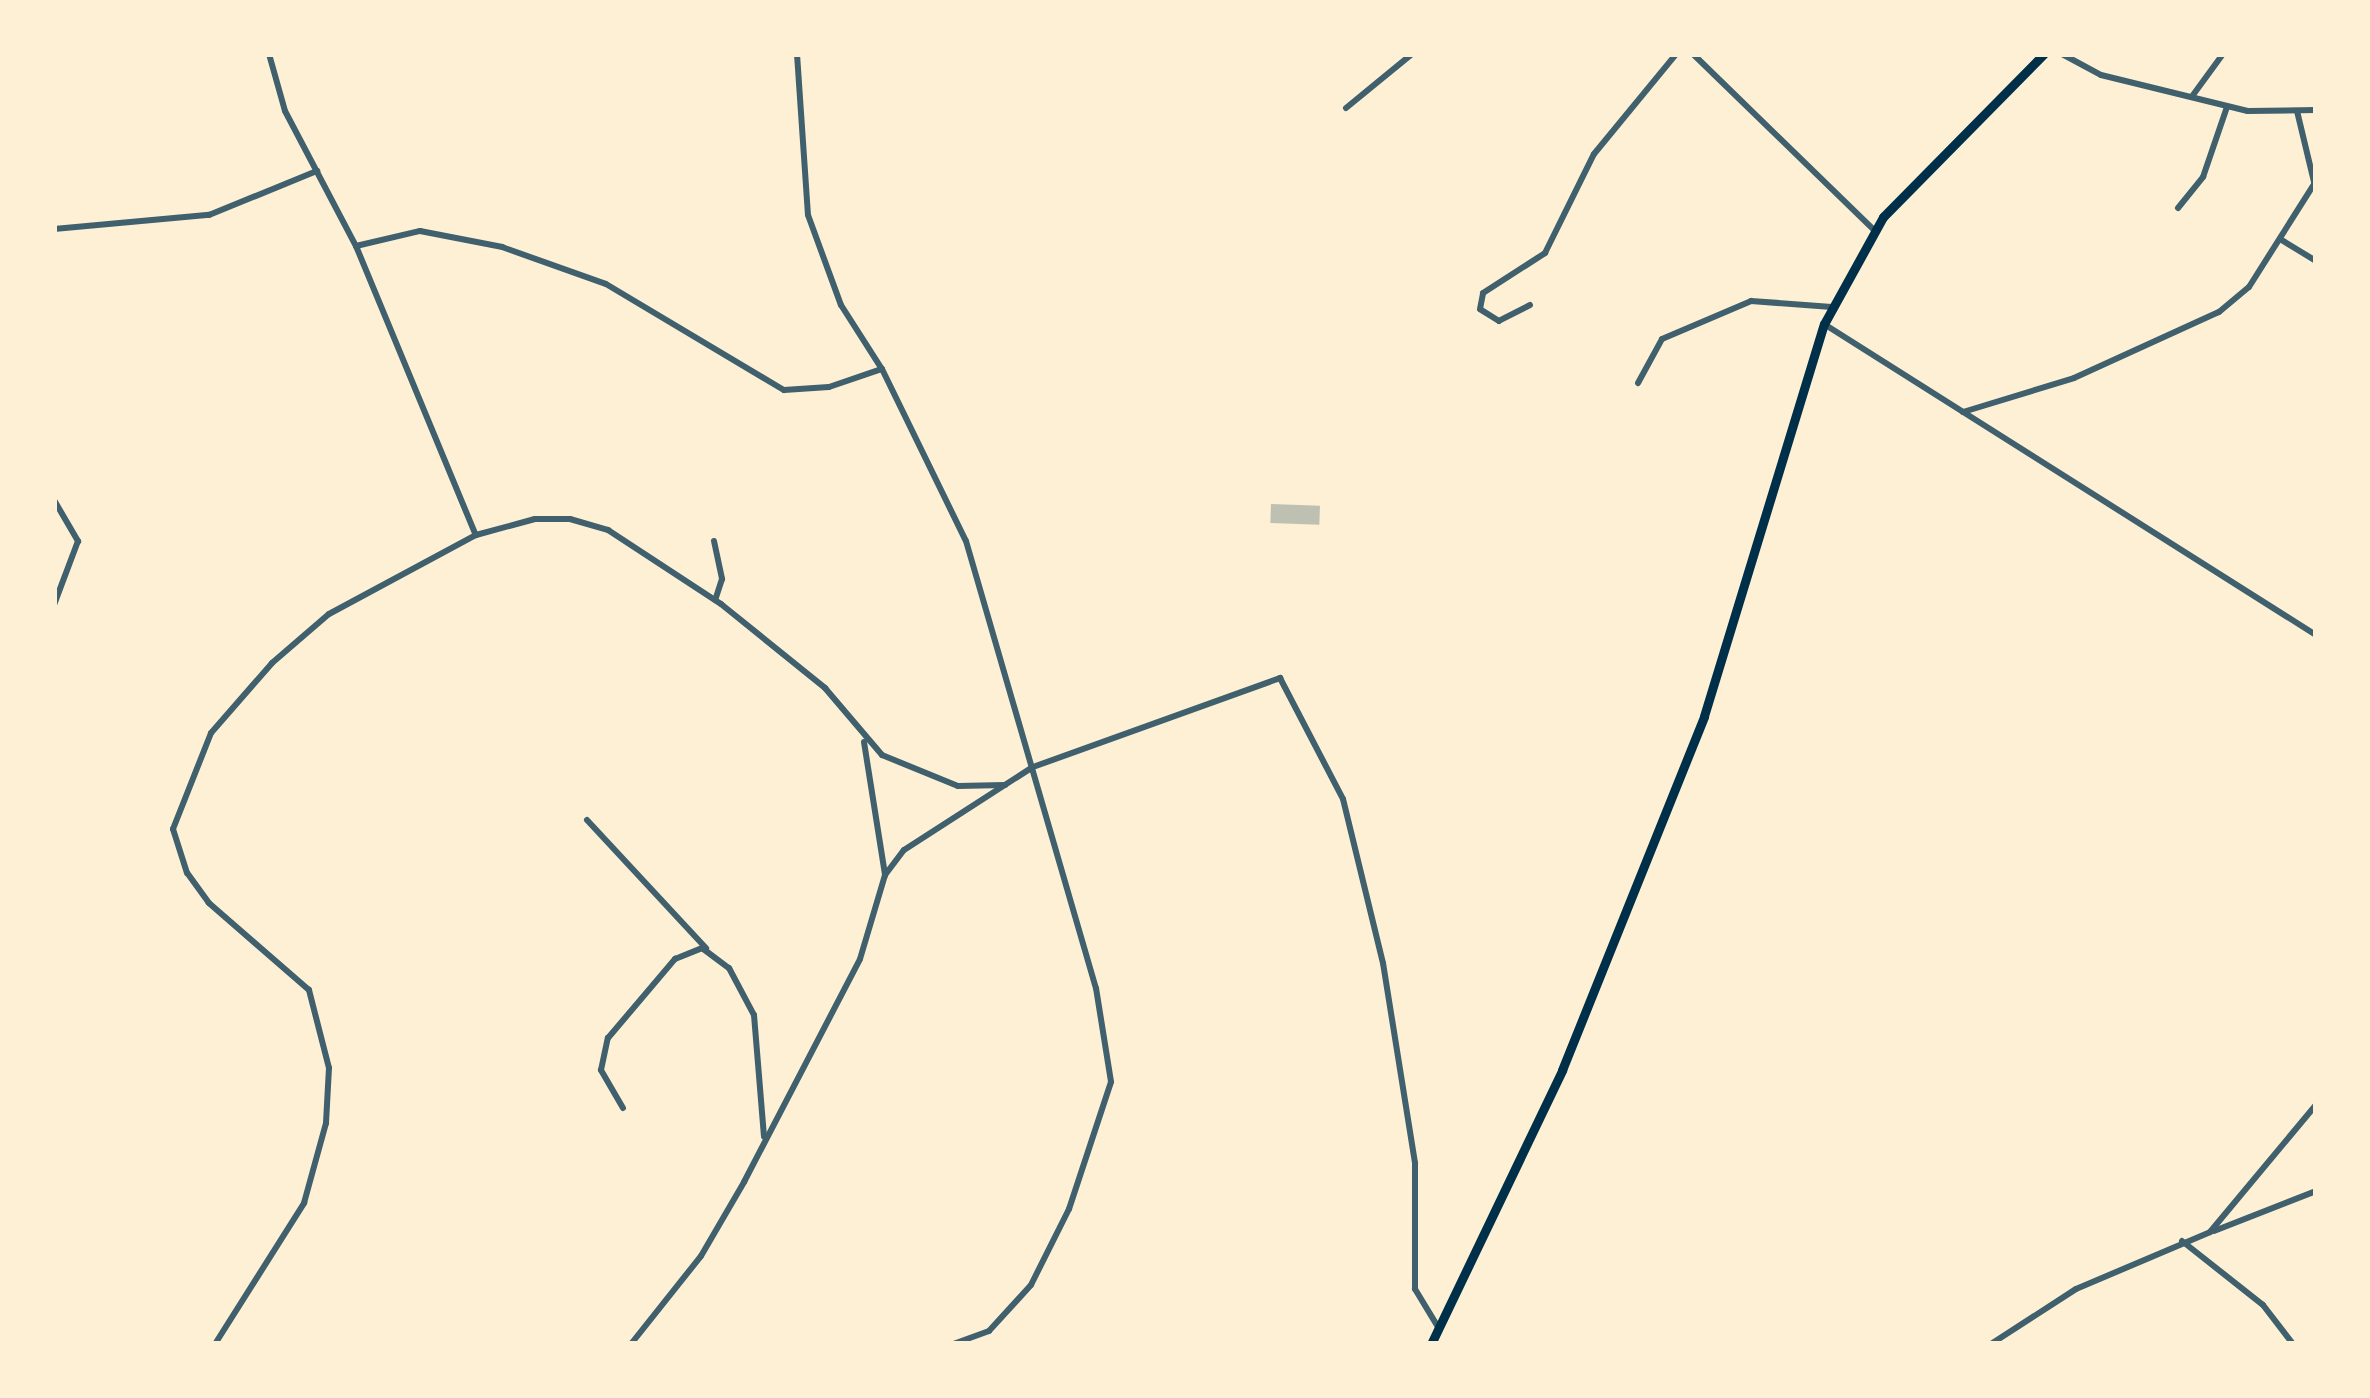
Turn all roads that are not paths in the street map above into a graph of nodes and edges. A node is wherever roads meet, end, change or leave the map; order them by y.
1 (269, 54) edge
2 (797, 54) edge
3 (1412, 54) edge
4 (1676, 54) edge
5 (1693, 54) edge
6 (2044, 54) edge
7 (2062, 54) edge
8 (2223, 54) edge
9 (2193, 95) junction
10 (2228, 106) junction
11 (1346, 108) dead end
12 (2316, 110) edge
13 (2297, 111) junction
14 (317, 171) junction
15 (2315, 182) edge
16 (2178, 208) dead end
17 (54, 229) edge
18 (1874, 230) junction
19 (2280, 239) junction
20 (356, 246) junction
21 (2316, 261) edge
22 (1530, 305) dead end
23 (1832, 307) junction
24 (1824, 323) junction
25 (882, 368) junction
26 (1638, 383) dead end
27 (1960, 413) junction
28 (54, 500) edge
29 (476, 535) junction
30 (715, 541) dead end
31 (715, 599) junction
32 (54, 605) edge
33 (2316, 623) edge
34 (2312, 633) edge
35 (863, 738) junction
36 (1033, 767) junction
37 (1007, 785) junction
38 (587, 820) dead end
39 (885, 875) junction
40 (709, 950) junction
41 (2316, 1105) edge
42 (623, 1108) dead end
43 (54, 1128) edge
44 (765, 1141) junction
45 (54, 1162) edge
46 (2316, 1191) edge
47 (2210, 1232) junction
48 (2182, 1241) junction
49 (1440, 1329) junction
50 (215, 1344) edge
51 (631, 1344) edge
52 (953, 1344) edge
53 (1431, 1344) edge
54 (1991, 1344) edge
55 (2293, 1344) edge

1 - 14 street
2 - 25 street
3 - 11 street
4 - 22 street
5 - 18 street
6 - 18 highway
7 - 9 street
8 - 9 street
9 - 10 street
10 - 13 street
10 - 16 street
12 - 13 street
13 - 15 street
14 - 17 street
14 - 20 street
15 - 19 street
18 - 23 highway
19 - 21 street
19 - 27 street
20 - 25 street
20 - 29 street
23 - 24 highway
23 - 26 street
24 - 27 street
24 - 49 highway
25 - 36 street
27 - 34 street
28 - 32 street
29 - 31 street
29 - 50 street
30 - 31 street
31 - 35 street
33 - 34 street
35 - 37 street
35 - 39 street
36 - 37 street
36 - 49 street
36 - 52 street
37 - 39 street
38 - 40 street
39 - 44 street
40 - 42 street
40 - 44 street
41 - 47 street
43 - 45 street
44 - 51 street
46 - 47 street
47 - 48 street
48 - 54 street
48 - 55 street
49 - 53 highway

